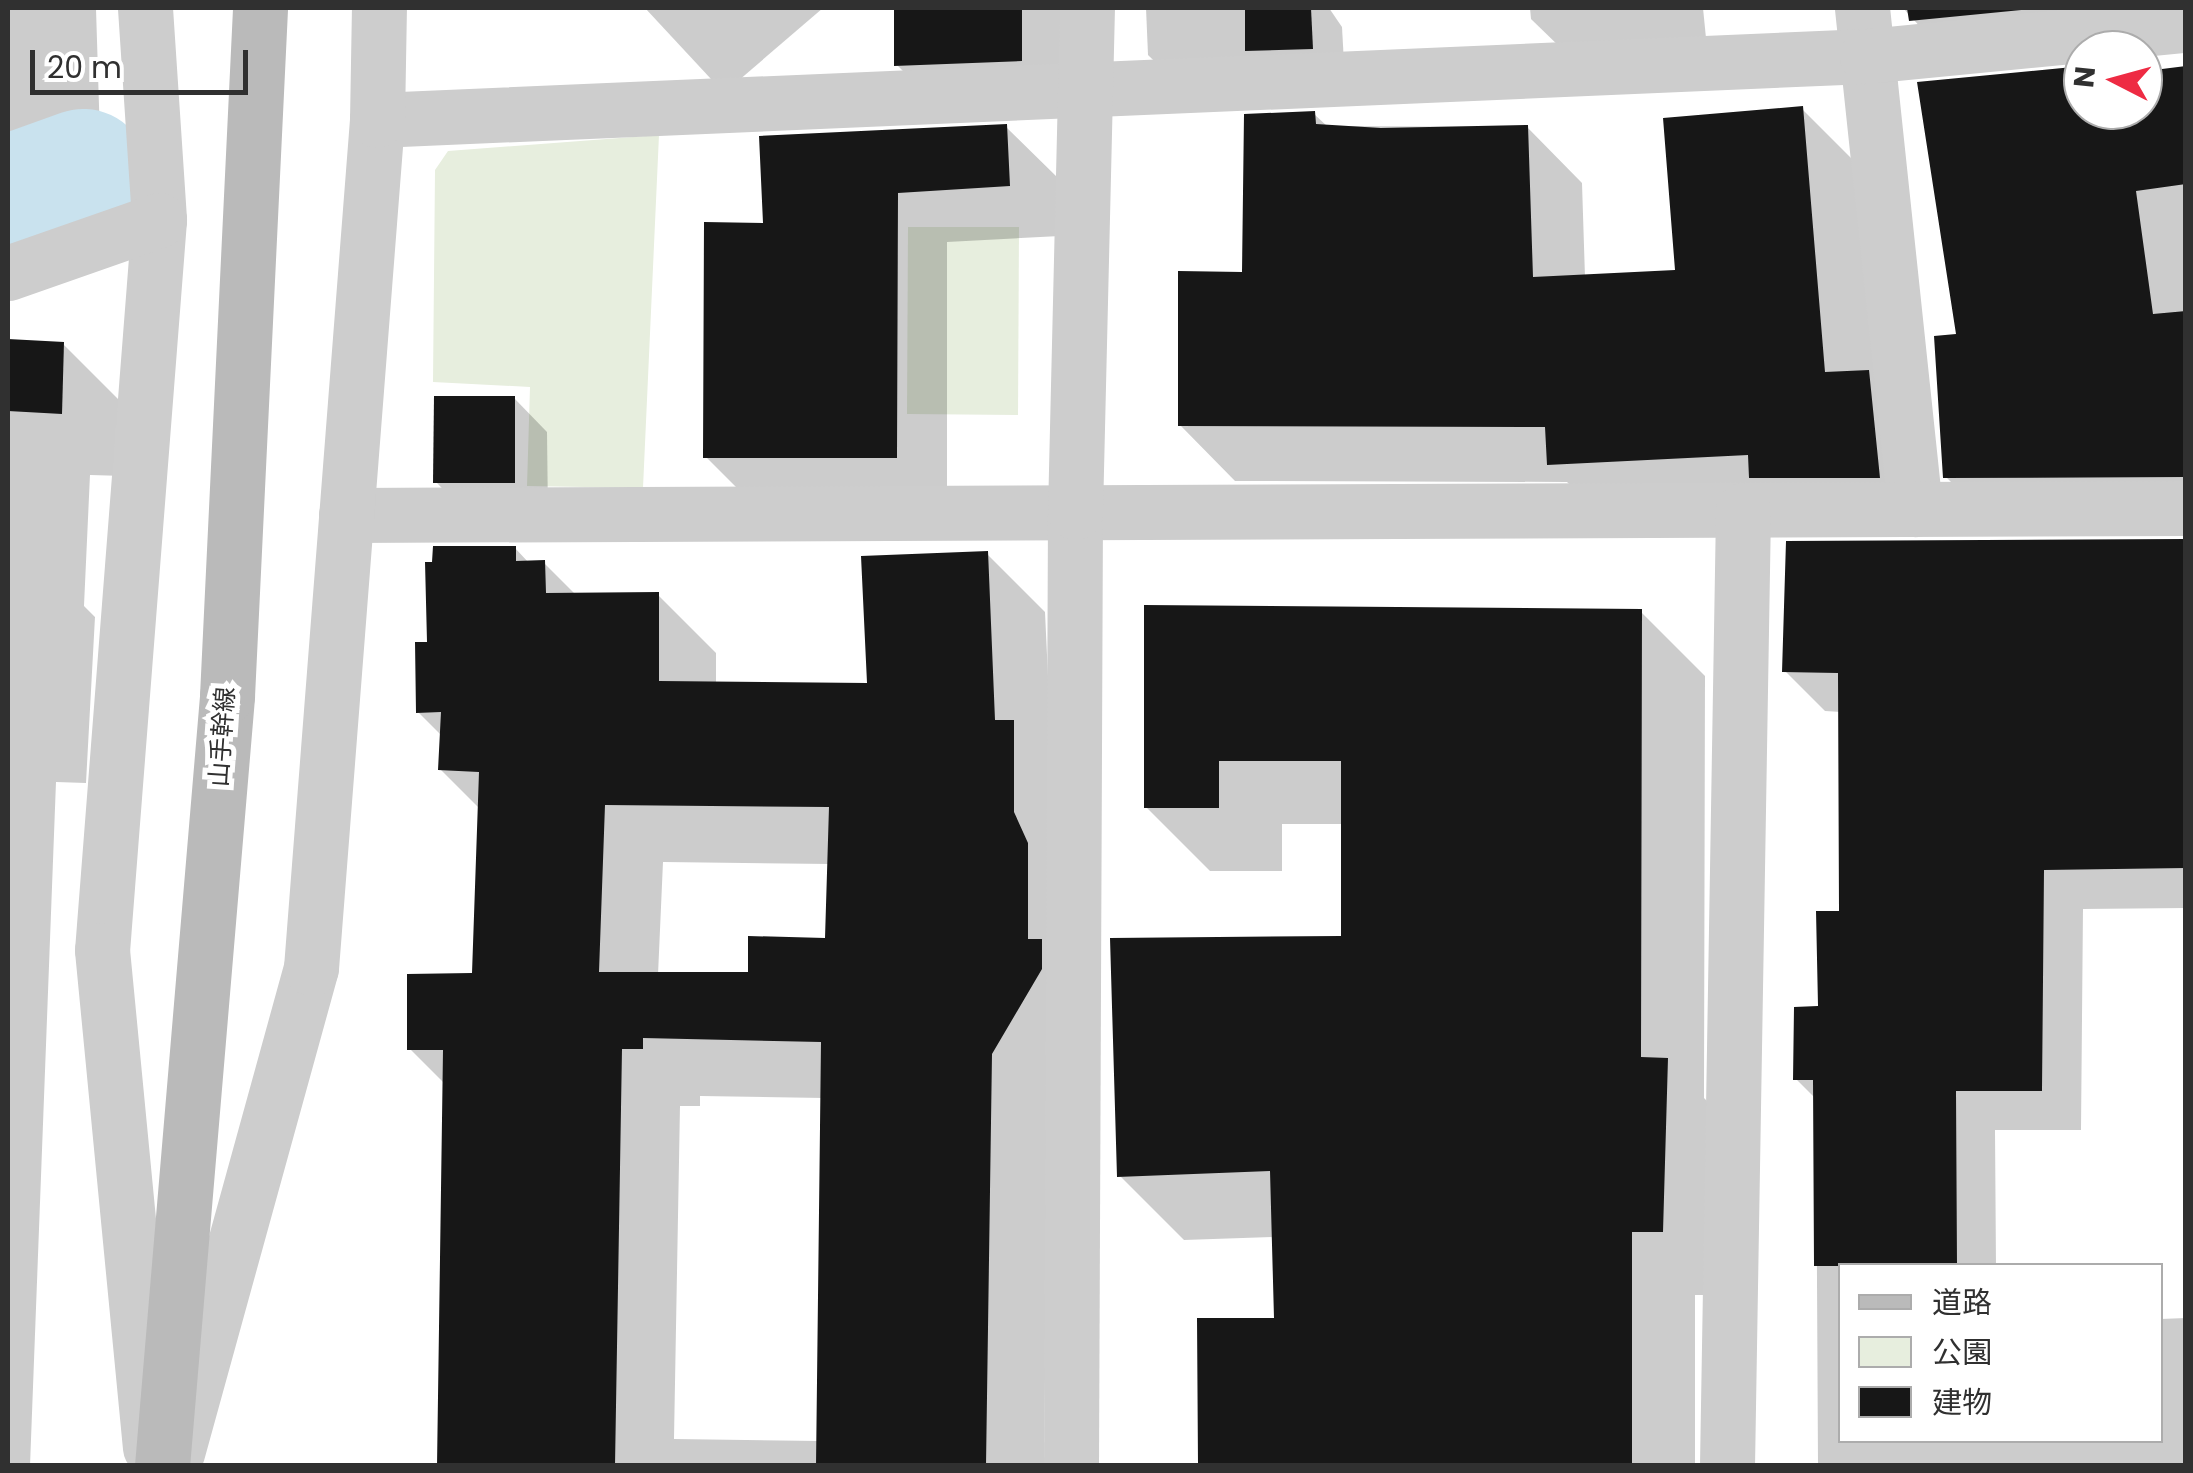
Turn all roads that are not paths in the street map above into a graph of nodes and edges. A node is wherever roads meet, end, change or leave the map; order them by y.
1 (145, 8) edge
2 (260, 8) edge
3 (1087, 8) edge
4 (387, 14) edge
5 (2186, 25) edge
6 (1864, 32) edge
7 (1086, 94) junction
8 (377, 120) junction
9 (159, 220) junction
10 (8, 272) edge
11 (2186, 508) edge
12 (1916, 509) junction
13 (1744, 510) junction
14 (1075, 512) junction
15 (346, 515) junction
16 (151, 1466) edge
17 (162, 1466) edge
18 (174, 1466) edge
19 (1071, 1466) edge
20 (1727, 1466) edge

1 - 9 street
2 - 17 street, 山手幹線
3 - 7 street
4 - 8 street
5 - 6 street
6 - 7 street
6 - 12 street
7 - 8 street
7 - 14 street
8 - 15 street
9 - 10 street
9 - 16 street
11 - 12 street
12 - 13 street
13 - 14 street
13 - 20 street
14 - 15 street
14 - 19 street
15 - 18 street

